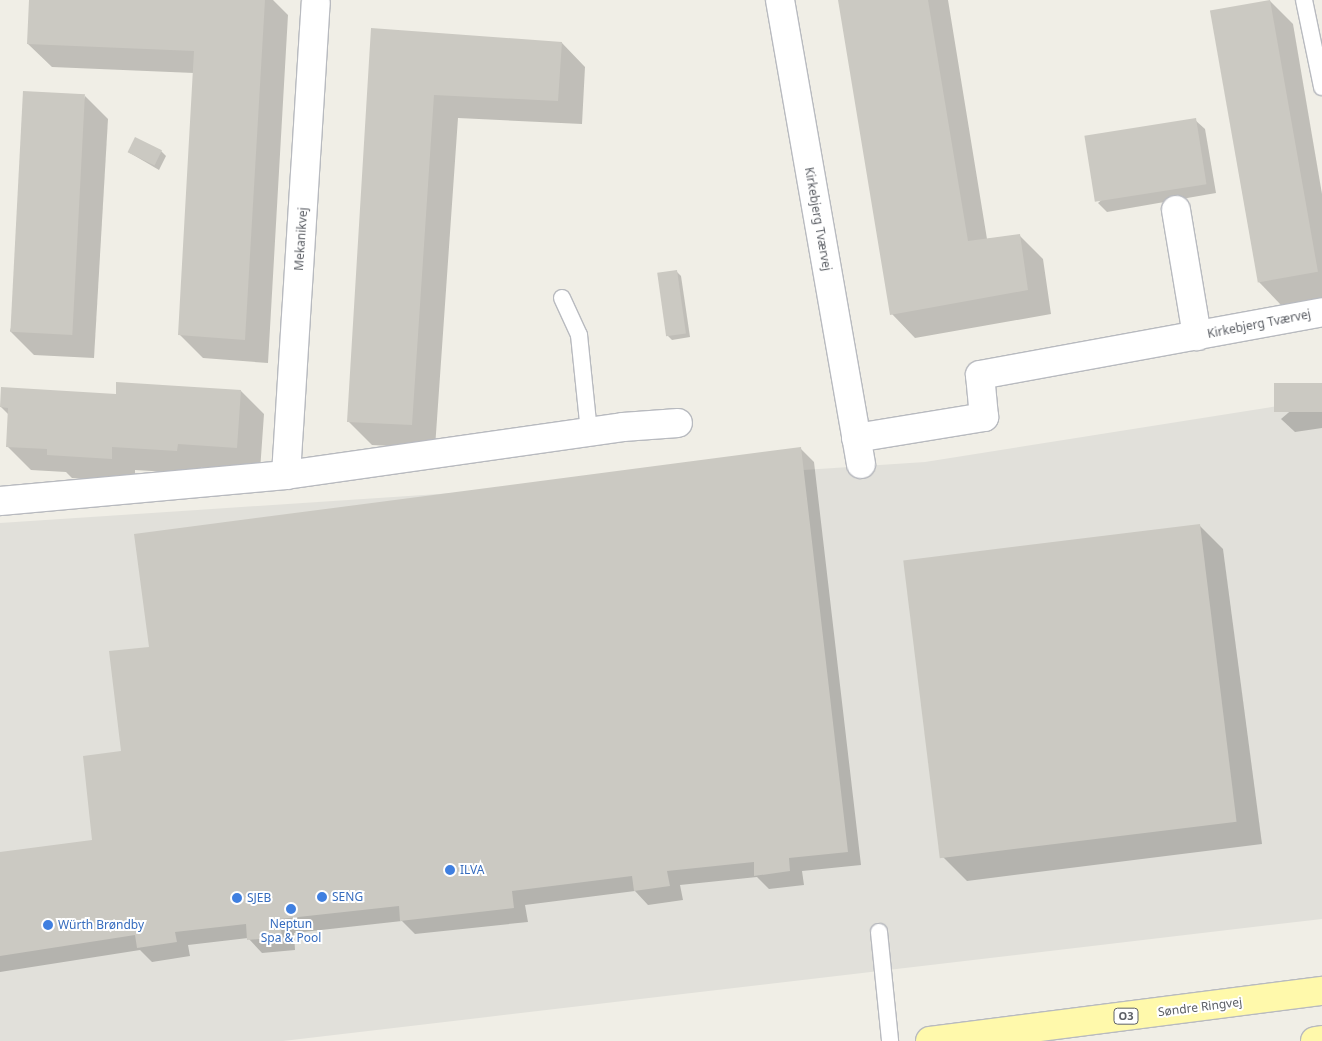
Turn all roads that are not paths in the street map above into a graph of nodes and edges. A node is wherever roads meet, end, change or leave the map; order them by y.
1 (780, 0) edge
2 (1304, 0) edge
3 (316, 3) dead end
4 (1322, 87) edge
5 (1176, 210) dead end
6 (562, 298) dead end
7 (1322, 312) edge
8 (1197, 336) junction
9 (678, 423) dead end
10 (589, 432) junction
11 (286, 475) junction
12 (0, 501) edge
13 (879, 932) dead end
14 (1322, 992) edge
15 (1322, 1040) edge
16 (890, 1041) edge
17 (930, 1041) edge
18 (1315, 1041) edge

1 - 8 street, Kirkebjerg Tværvej
2 - 4 lane
3 - 11 street, Mekanikvej
5 - 8 street, Kirkebjerg Tværvej
6 - 10 lane
7 - 8 street, Kirkebjerg Tværvej
9 - 10 street
10 - 11 street
11 - 12 street
13 - 16 lane
14 - 17 main road, Søndre Ringvej / O3
15 - 18 main road

